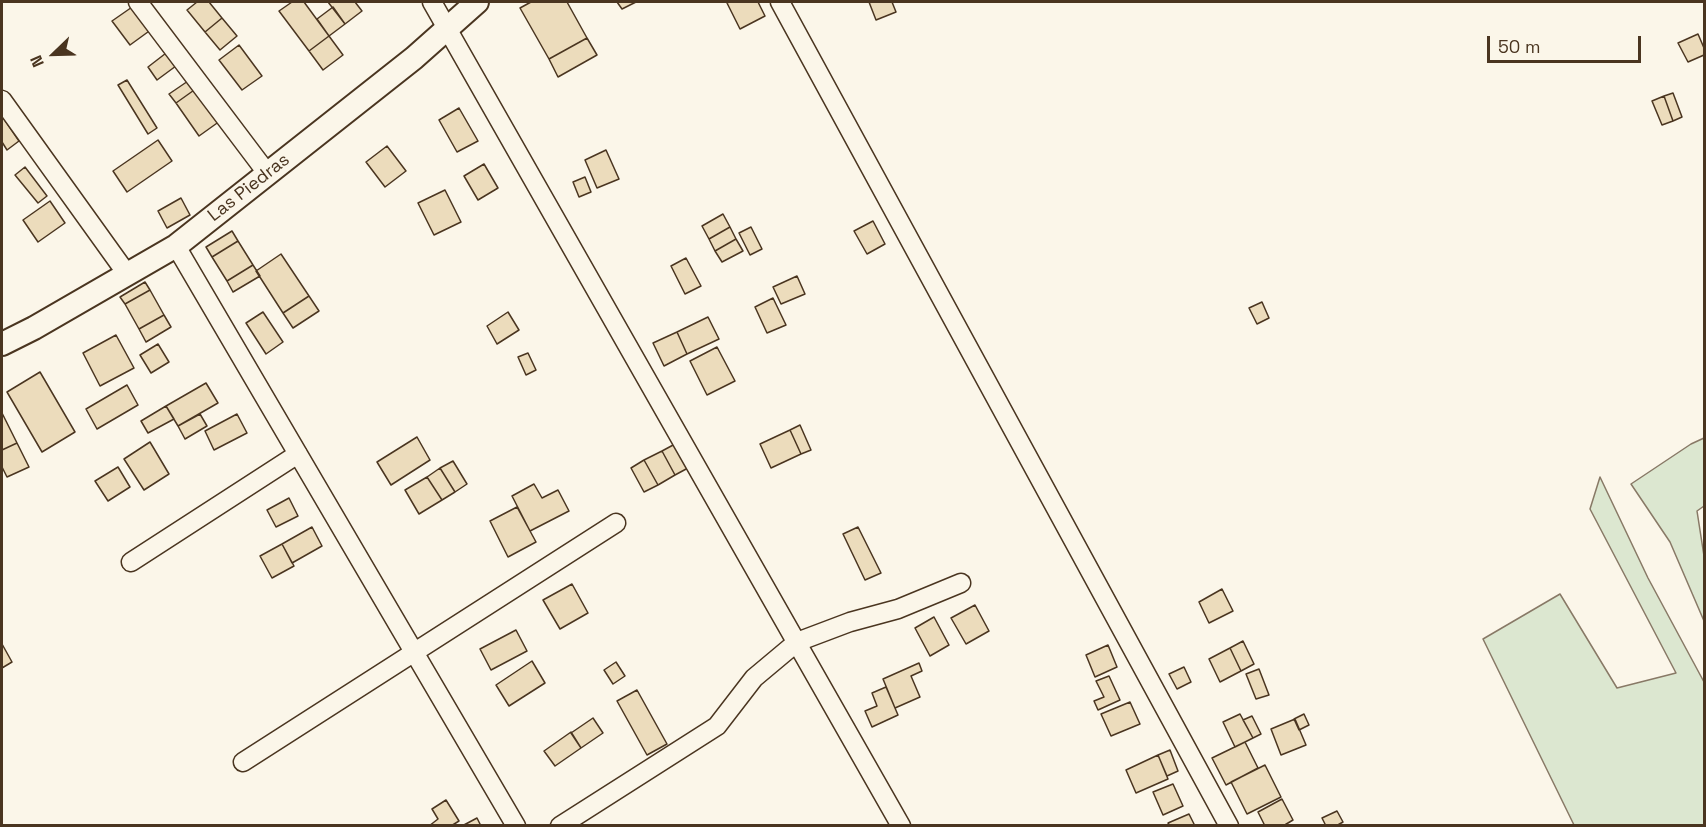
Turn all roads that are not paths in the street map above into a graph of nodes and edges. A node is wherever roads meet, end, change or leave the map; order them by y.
1 (138, 2) edge
2 (432, 2) edge
3 (477, 2) edge
4 (780, 2) edge
5 (448, 27) junction
6 (2, 100) edge
7 (267, 173) junction
8 (176, 246) junction
9 (128, 274) junction
10 (2, 344) edge
11 (298, 454) junction
12 (616, 523) dead end
13 (131, 562) dead end
14 (961, 583) dead end
15 (797, 642) junction
16 (414, 652) junction
17 (243, 762) dead end
18 (516, 825) edge
19 (560, 825) edge
20 (901, 825) edge
21 (1229, 825) edge

1 - 7 street
2 - 5 street
3 - 5 street, Las Piedras
4 - 21 street
5 - 7 street, Las Piedras
5 - 15 street
6 - 9 street
7 - 8 street, Las Piedras
8 - 9 street, Las Piedras
8 - 11 street
9 - 10 street, Las Piedras
11 - 13 street
11 - 16 street
12 - 16 street
14 - 15 street
15 - 19 street
15 - 20 street
16 - 17 street
16 - 18 street

